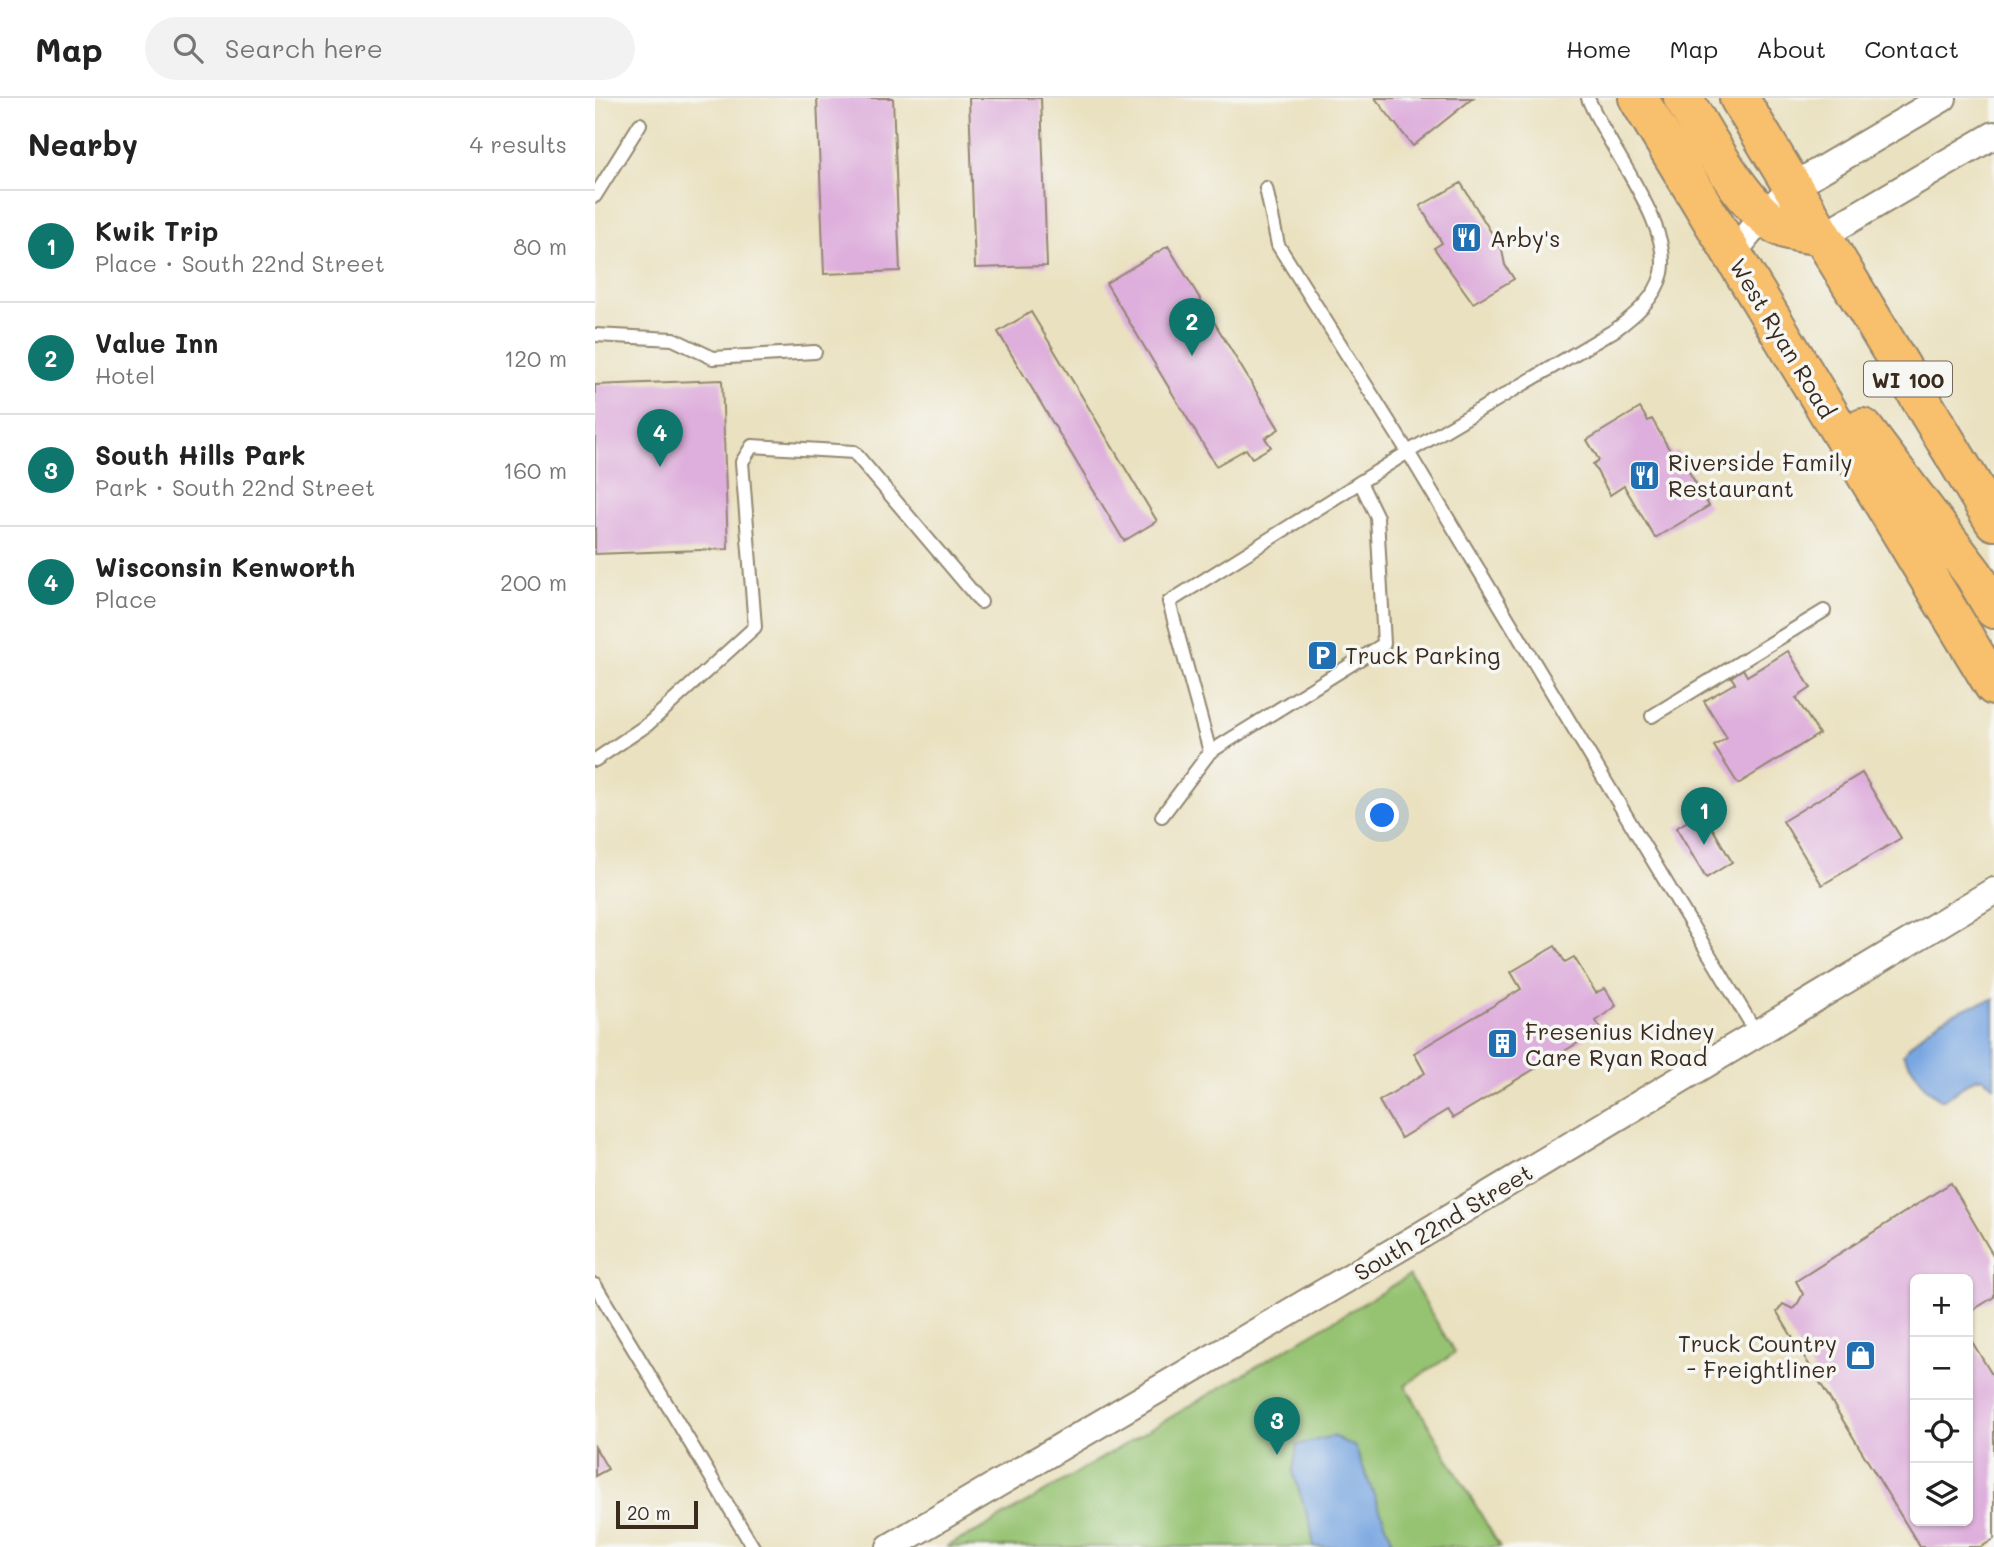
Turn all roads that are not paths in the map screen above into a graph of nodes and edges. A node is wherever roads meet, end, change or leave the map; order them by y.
1 (1588, 98) edge
2 (1638, 98) edge
3 (1683, 98) edge
4 (1739, 98) edge
5 (1944, 98) edge
6 (639, 124) dead end
7 (1994, 135) edge
8 (1792, 187) junction
9 (1266, 188) dead end
10 (595, 196) edge
11 (1763, 216) junction
12 (1822, 236) junction
13 (1732, 254) junction
14 (595, 335) edge
15 (815, 352) dead end
16 (1809, 381) junction
17 (1408, 452) junction
18 (1360, 482) junction
19 (1994, 521) edge
20 (981, 602) dead end
21 (1994, 609) edge
22 (1824, 611) dead end
23 (1994, 686) edge
24 (1652, 716) dead end
25 (1210, 752) junction
26 (595, 760) edge
27 (1162, 816) dead end
28 (1994, 891) edge
29 (1758, 1034) junction
30 (595, 1285) edge
31 (753, 1547) edge
32 (890, 1547) edge

1 - 17 lane
2 - 13 main road, West Ryan Road
3 - 11 main road
4 - 8 main road, WI 100
5 - 8 street
6 - 10 lane
7 - 12 street
8 - 11 street
8 - 12 main road, WI 100
9 - 17 lane
11 - 12 main road
11 - 13 street
12 - 19 main road, WI 100
13 - 16 main road, West Ryan Road
14 - 15 lane
16 - 21 main road
16 - 23 main road, West Ryan Road
17 - 18 lane
17 - 29 lane
18 - 25 lane
18 - 25 lane
20 - 26 lane
22 - 24 lane
25 - 27 lane
28 - 29 street, South 22nd Street
29 - 32 street, South 22nd Street
30 - 31 lane

